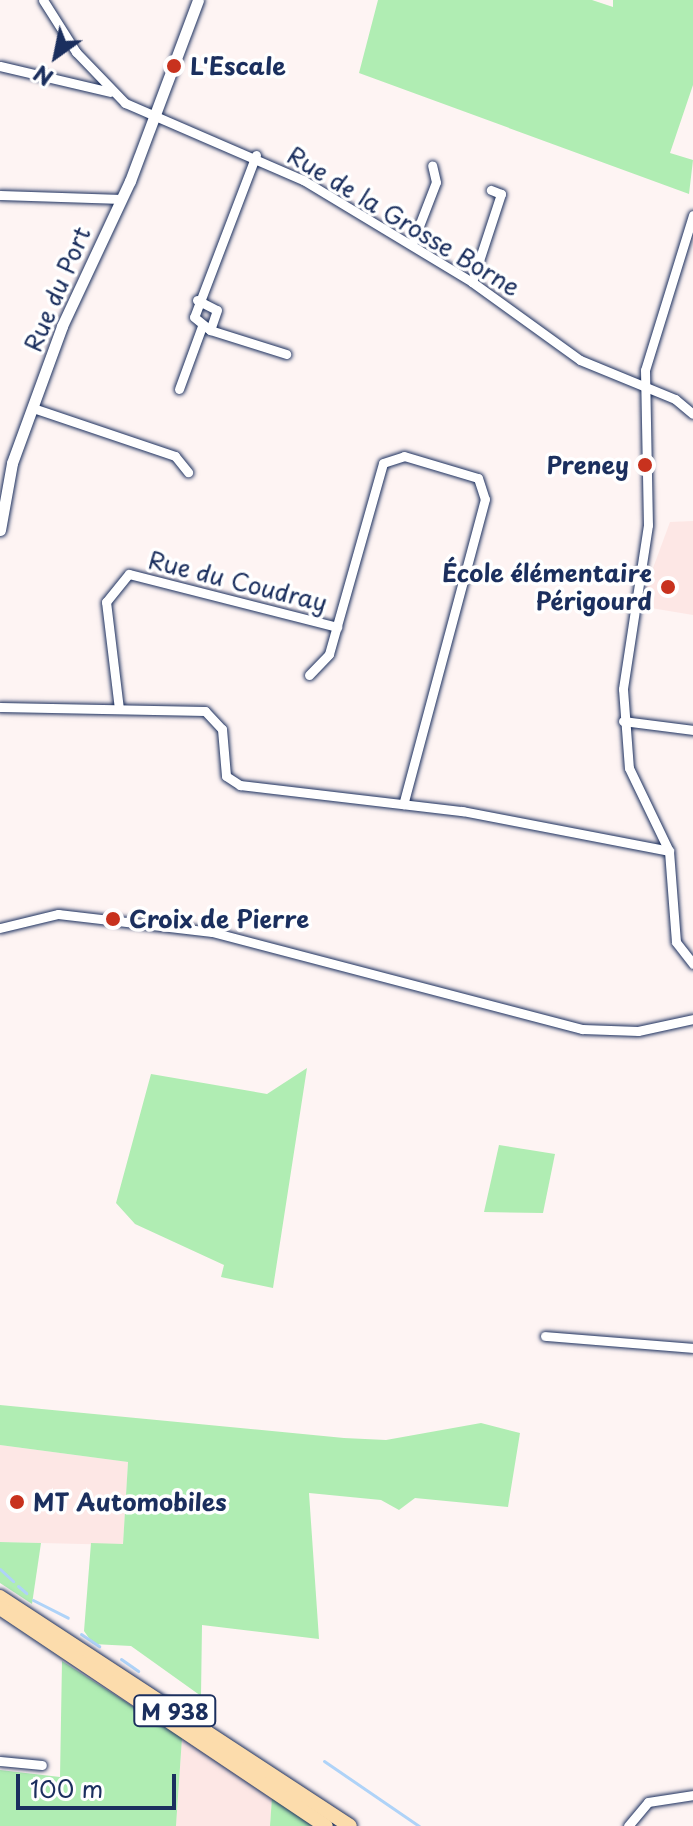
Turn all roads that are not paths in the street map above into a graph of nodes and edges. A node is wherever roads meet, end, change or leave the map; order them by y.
1 (43, 0) edge
2 (196, 2) edge
3 (0, 66) edge
4 (110, 92) junction
5 (155, 117) junction
6 (256, 155) junction
7 (432, 165) dead end
8 (491, 190) dead end
9 (0, 195) edge
10 (122, 199) junction
11 (693, 215) edge
12 (412, 244) junction
13 (472, 282) junction
14 (197, 300) junction
15 (206, 328) junction
16 (286, 354) dead end
17 (644, 386) junction
18 (179, 389) dead end
19 (33, 408) junction
20 (693, 414) edge
21 (188, 472) dead end
22 (0, 530) edge
23 (337, 627) junction
24 (309, 675) dead end
25 (0, 707) edge
26 (119, 709) junction
27 (623, 721) junction
28 (693, 730) edge
29 (403, 804) junction
30 (669, 851) junction
31 (0, 928) edge
32 (693, 964) edge
33 (693, 1019) edge
34 (545, 1336) dead end
35 (693, 1348) edge
36 (0, 1597) edge
37 (0, 1608) edge
38 (0, 1761) edge
39 (42, 1765) dead end
40 (693, 1795) edge
41 (326, 1826) edge
42 (350, 1826) edge
43 (628, 1826) edge

1 - 4 street, Rue de la Grosse Borne
2 - 5 street, Rue du Port
3 - 4 street
4 - 5 street, Rue de la Grosse Borne
5 - 6 street, Rue de la Grosse Borne
5 - 10 street, Rue du Port
6 - 12 street, Rue de la Grosse Borne
6 - 14 street
7 - 12 street
8 - 13 street
9 - 10 street
10 - 19 street, Rue du Port
11 - 17 street
12 - 13 street, Rue de la Grosse Borne
13 - 17 street, Rue de la Grosse Borne
14 - 15 street
14 - 15 street
15 - 16 street
15 - 18 street
17 - 20 street, Rue de la Grosse Borne
17 - 27 street
19 - 21 street
19 - 22 street, Rue du Port
23 - 24 street, Rue du Coudray
23 - 26 street, Rue du Coudray
23 - 29 street, Rue du Coudray
25 - 26 street
26 - 29 street
27 - 28 street
27 - 30 street
29 - 30 street
30 - 32 street
31 - 33 street
34 - 35 street
36 - 42 main road, M 938
37 - 41 main road, M 938
38 - 39 street
40 - 43 street

